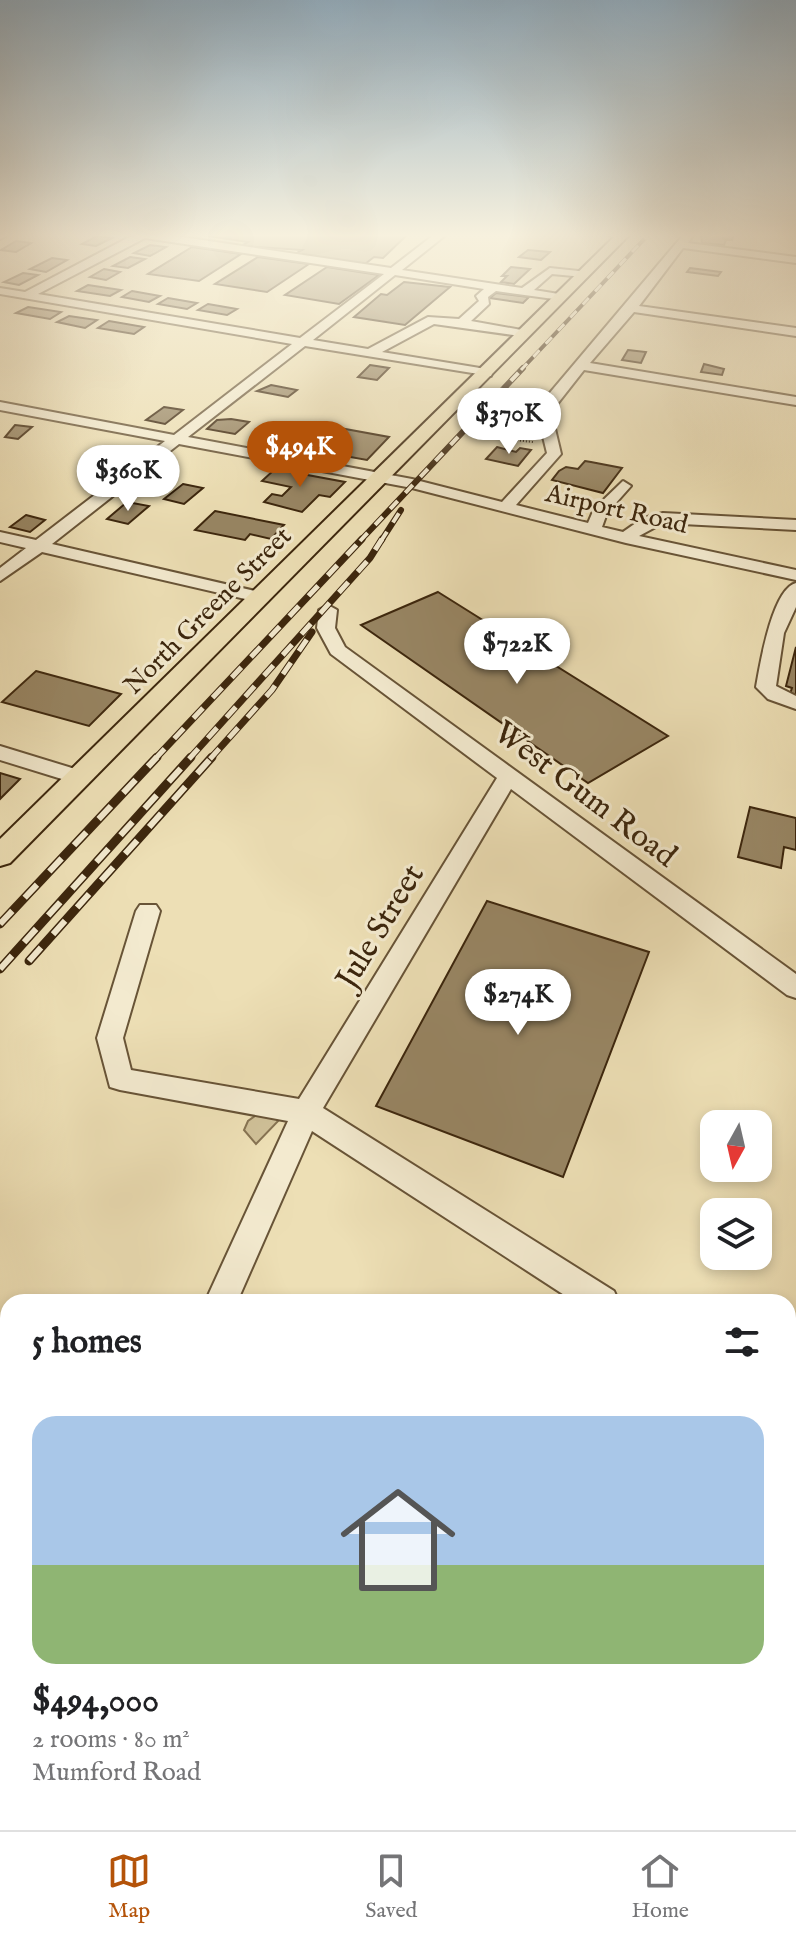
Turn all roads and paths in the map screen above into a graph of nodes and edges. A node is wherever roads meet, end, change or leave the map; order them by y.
1 (170, 319) edge
2 (331, 319) edge
3 (429, 319) edge
4 (451, 319) edge
5 (466, 319) edge
6 (538, 319) edge
7 (621, 319) edge
8 (709, 319) edge
9 (462, 323) junction
10 (796, 332) edge
11 (523, 334) junction
12 (301, 343) junction
13 (369, 354) junction
14 (580, 365) junction
15 (486, 373) junction
16 (794, 397) edge
17 (0, 406) edge
18 (502, 439) dead end
19 (172, 440) junction
20 (553, 451) junction
21 (381, 478) junction
22 (623, 486) dead end
23 (504, 509) junction
24 (796, 525) edge
25 (593, 530) junction
26 (0, 537) edge
27 (626, 538) junction
28 (41, 546) junction
29 (796, 575) edge
30 (0, 576) edge
31 (796, 588) edge
32 (258, 597) junction
33 (328, 610) dead end
34 (796, 703) edge
35 (0, 753) edge
36 (509, 775) junction
37 (78, 777) junction
38 (0, 856) edge
39 (148, 911) dead end
40 (796, 988) edge
41 (306, 1112) junction
42 (225, 1294) edge
43 (590, 1294) edge

1 - 12 street
2 - 12 street
3 - 13 street
4 - 9 street
5 - 9 street
6 - 11 main road, North Greene Street
7 - 14 street
8 - 10 street
9 - 11 street
11 - 15 main road, North Greene Street
12 - 13 street
12 - 19 street
13 - 15 street
14 - 16 street
14 - 20 street
15 - 21 main road, North Greene Street
17 - 19 street, Airport Road
18 - 20 path
19 - 21 street, Airport Road
19 - 28 street
20 - 23 street
21 - 23 street, Airport Road
21 - 32 main road, North Greene Street
22 - 25 street
23 - 25 street, Airport Road
24 - 27 street
25 - 27 street, Airport Road
26 - 28 street
27 - 29 street, Airport Road
28 - 30 street
28 - 32 street
31 - 34 street
32 - 37 main road, North Greene Street
33 - 36 street, West Gum Road
35 - 37 street
36 - 40 street, West Gum Road
36 - 41 street, Jule Street
37 - 38 main road, North Greene Street
39 - 41 street
41 - 42 street, Jule Street
41 - 43 street

